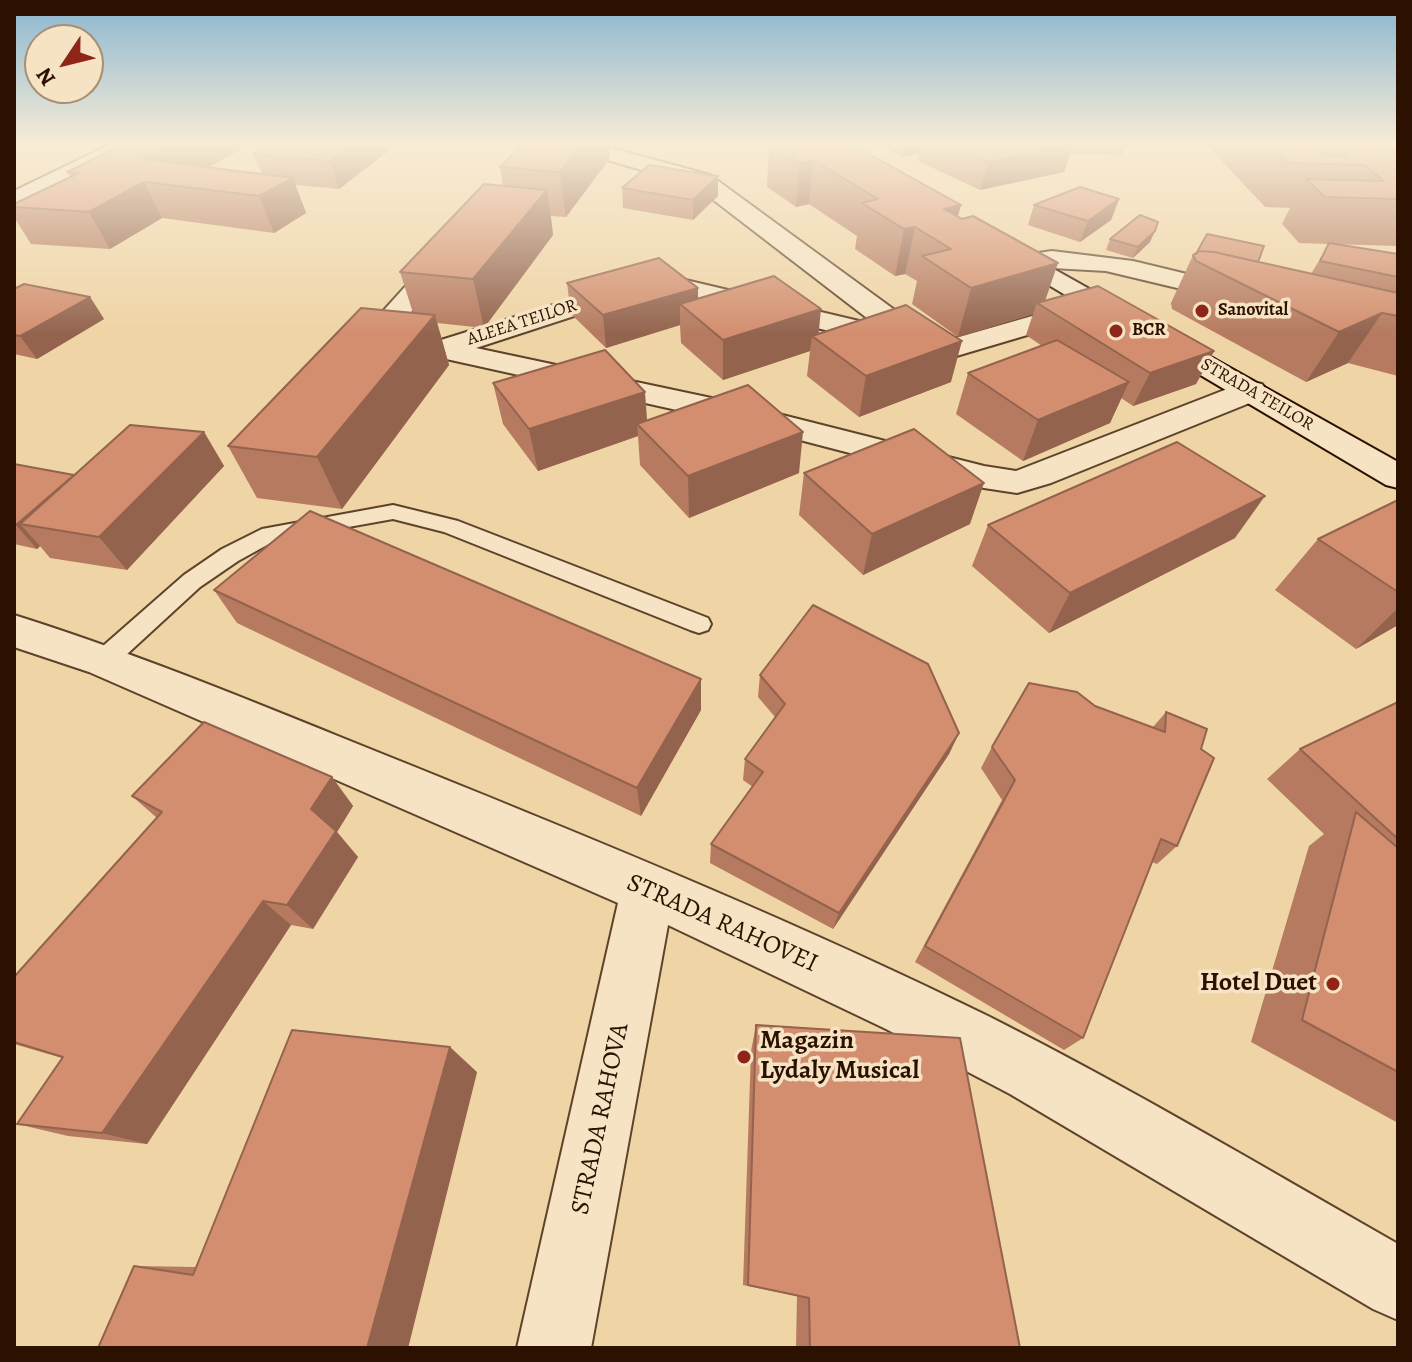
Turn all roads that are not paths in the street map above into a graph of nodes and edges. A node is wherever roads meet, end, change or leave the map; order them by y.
1 (738, 208) edge
2 (979, 234) edge
3 (463, 238) edge
4 (1026, 261) junction
5 (1270, 302) edge
6 (1100, 304) junction
7 (375, 335) junction
8 (926, 346) junction
9 (443, 348) junction
10 (997, 365) edge
11 (338, 381) edge
12 (1251, 391) junction
13 (1398, 477) edge
14 (699, 624) dead end
15 (14, 631) edge
16 (104, 660) junction
17 (648, 890) junction
18 (1398, 1284) edge
19 (554, 1348) edge

1 - 8 street, ALEEA TEILOR
2 - 4 street, STRADA TEILOR
3 - 7 street
4 - 5 street
4 - 6 street, STRADA TEILOR
6 - 8 street, ALEEA TEILOR
6 - 12 street, STRADA TEILOR
7 - 9 street, ALEEA TEILOR
7 - 11 street
8 - 9 street, ALEEA TEILOR
8 - 10 street, ALEEA TEILOR
9 - 12 street, ALEEA TEILOR
12 - 13 street, STRADA TEILOR
14 - 16 lane
15 - 16 street, STRADA RAHOVEI
16 - 17 street, STRADA RAHOVEI
17 - 18 street, STRADA RAHOVEI
17 - 19 street, STRADA RAHOVA

